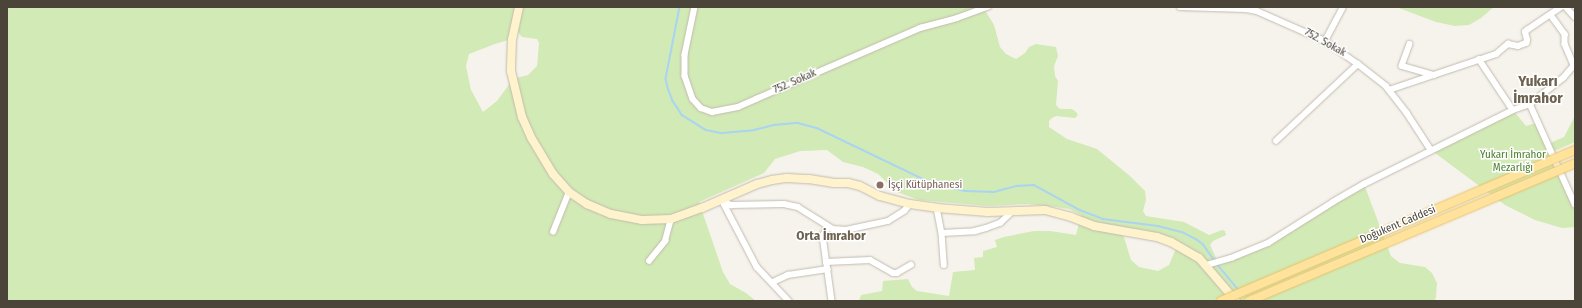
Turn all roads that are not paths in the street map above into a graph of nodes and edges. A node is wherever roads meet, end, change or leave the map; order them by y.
1 (519, 7) edge
2 (695, 7) edge
3 (988, 7) edge
4 (1180, 7) edge
5 (1343, 7) edge
6 (1560, 7) edge
7 (1566, 7) edge
8 (1246, 8) edge
9 (1551, 15) junction
10 (1575, 17) edge
11 (1325, 41) junction
12 (1410, 44) dead end
13 (1479, 59) junction
14 (1358, 64) junction
15 (1575, 65) edge
16 (1434, 75) junction
17 (1389, 90) junction
18 (1530, 104) junction
19 (1513, 110) junction
20 (1276, 141) dead end
21 (1431, 150) junction
22 (1575, 150) edge
23 (1575, 163) edge
24 (569, 192) junction
25 (722, 199) junction
26 (910, 204) junction
27 (1575, 204) edge
28 (937, 208) junction
29 (1012, 212) junction
30 (671, 219) junction
31 (829, 227) junction
32 (553, 232) dead end
33 (942, 233) junction
34 (649, 261) dead end
35 (826, 262) junction
36 (911, 264) dead end
37 (944, 265) dead end
38 (1207, 265) junction
39 (828, 269) junction
40 (773, 282) junction
41 (789, 301) edge
42 (832, 301) edge
43 (1220, 301) edge
44 (1236, 301) edge
45 (1249, 301) edge

1 - 24 street
2 - 3 street, 752. Sokak
4 - 8 street, 752. Sokak
5 - 11 street
6 - 9 street
7 - 10 street
8 - 11 street, 752. Sokak
9 - 13 street
9 - 15 street
11 - 14 street, 752. Sokak
12 - 16 street
13 - 16 street
13 - 19 street
14 - 17 street, 752. Sokak
14 - 20 street
15 - 18 street
16 - 17 street
17 - 21 street, 752. Sokak
18 - 19 street
18 - 27 street
19 - 21 street
21 - 38 street
22 - 43 main road, Doğukent Caddesi, bridge
23 - 45 main road, Doğukent Caddesi, bridge
24 - 30 street
24 - 32 street
25 - 26 street
25 - 30 street
25 - 31 street
25 - 40 street
26 - 28 street
26 - 31 street
28 - 29 street
28 - 33 street
29 - 33 street
29 - 38 street
30 - 34 street
31 - 35 street
33 - 37 street
35 - 36 street
35 - 39 street
38 - 44 street
39 - 40 street
39 - 42 street
40 - 41 street

